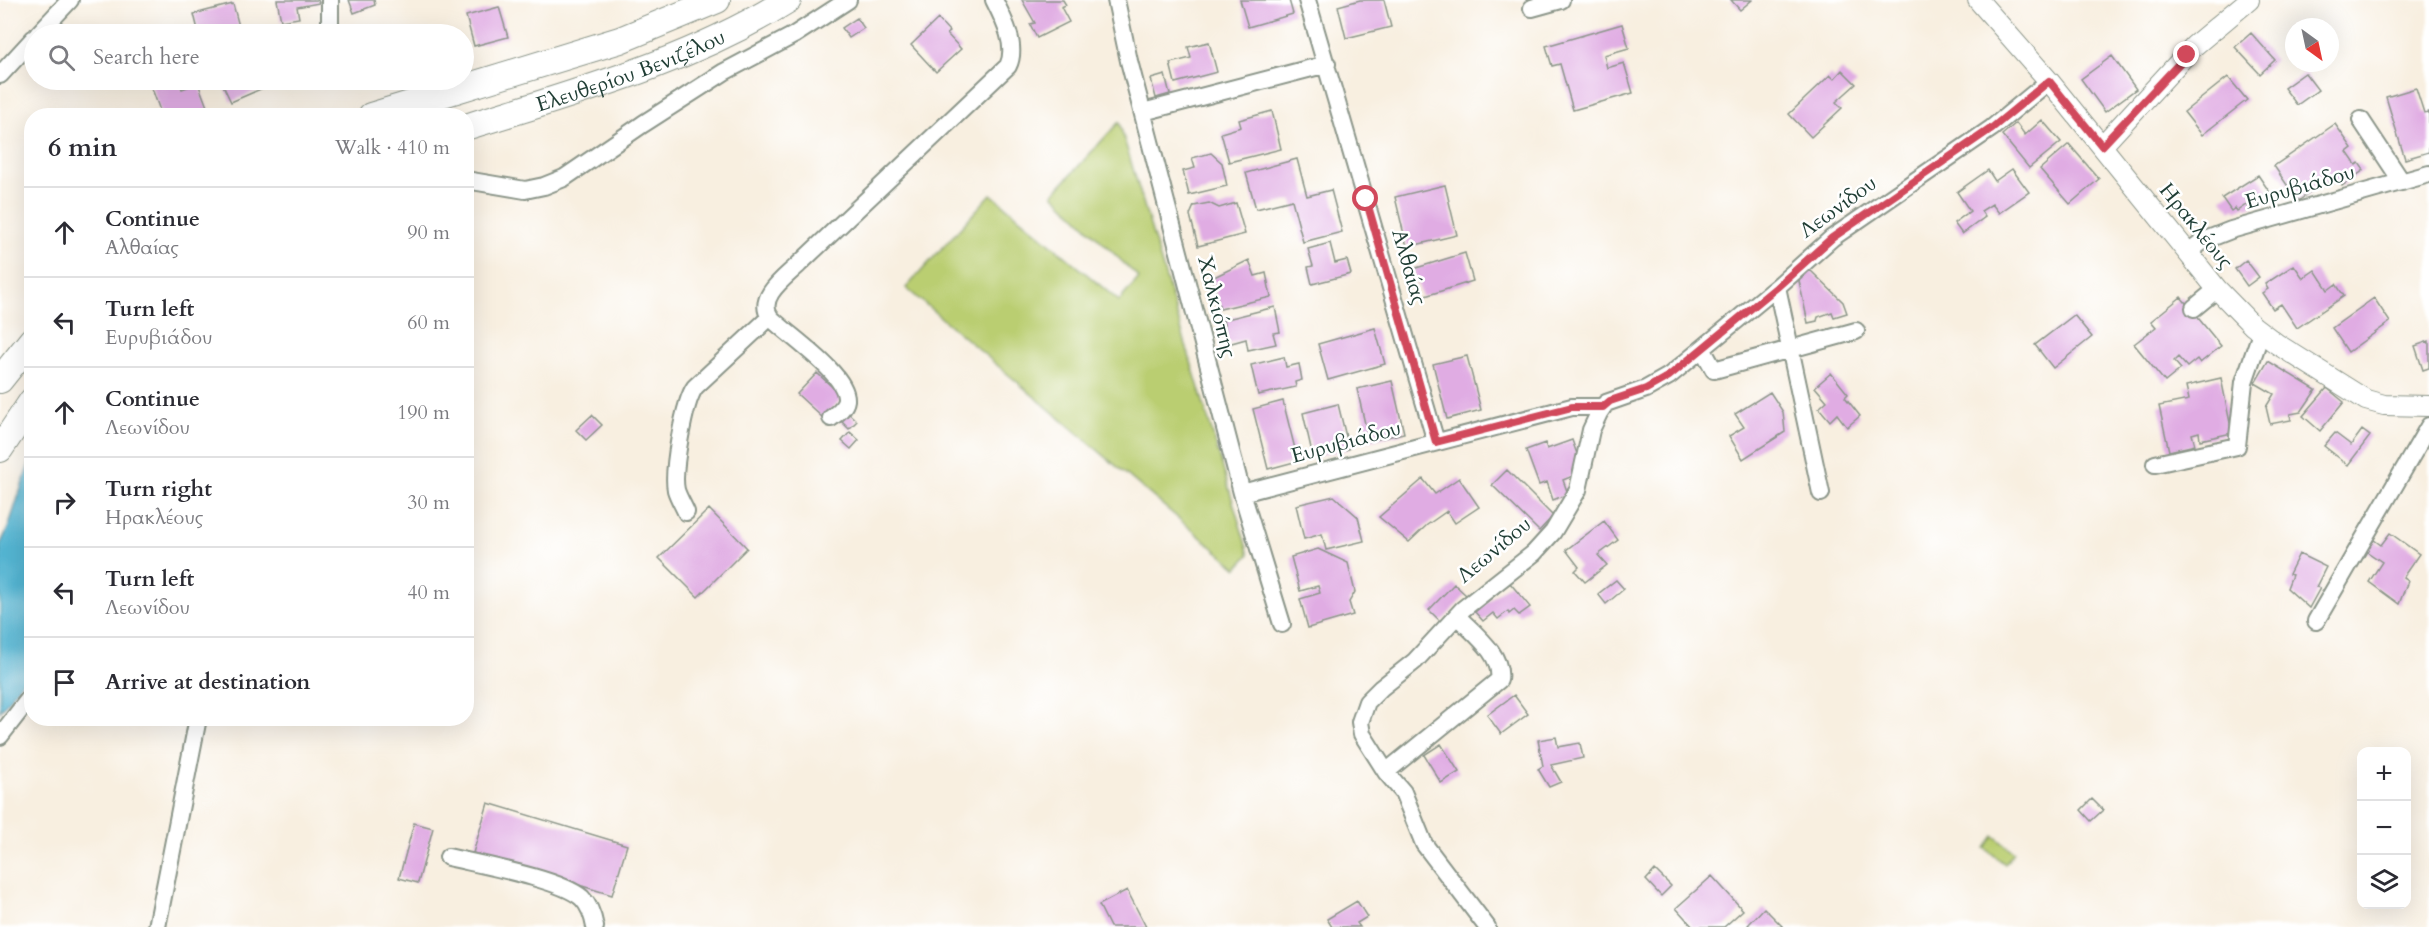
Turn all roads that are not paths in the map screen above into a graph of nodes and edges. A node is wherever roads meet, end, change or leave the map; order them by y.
1 (70, 0) edge
2 (330, 0) edge
3 (717, 0) edge
4 (788, 0) edge
5 (848, 0) edge
6 (994, 0) edge
7 (1116, 0) edge
8 (1307, 0) edge
9 (1561, 0) edge
10 (1978, 0) edge
11 (2249, 0) edge
12 (1532, 8) dead end
13 (47, 24) edge
14 (330, 24) edge
15 (24, 49) edge
16 (1327, 64) junction
17 (0, 75) edge
18 (2049, 81) junction
19 (474, 85) edge
20 (456, 90) edge
21 (397, 108) edge
22 (1143, 112) junction
23 (2361, 120) dead end
24 (474, 124) edge
25 (2102, 146) junction
26 (2429, 174) edge
27 (474, 181) edge
28 (2402, 182) junction
29 (2187, 253) junction
30 (1777, 287) junction
31 (2217, 289) junction
32 (2194, 308) dead end
33 (770, 318) junction
34 (1856, 330) dead end
35 (2261, 333) junction
36 (1790, 349) junction
37 (24, 350) edge
38 (1703, 350) junction
39 (0, 379) edge
40 (2429, 406) edge
41 (1603, 407) junction
42 (24, 412) edge
43 (831, 418) dead end
44 (2429, 426) edge
45 (1436, 442) junction
46 (0, 449) edge
47 (2155, 464) dead end
48 (1242, 493) junction
49 (1821, 493) dead end
50 (686, 512) dead end
51 (1457, 616) junction
52 (2316, 621) dead end
53 (1282, 624) dead end
54 (24, 705) edge
55 (196, 726) edge
56 (0, 736) edge
57 (1386, 772) junction
58 (448, 857) dead end
59 (157, 927) edge
60 (595, 927) edge
61 (1487, 927) edge

1 - 13 street
2 - 14 street
3 - 19 main road, Ελευθερίου Βενιζέλου
4 - 24 main road, Ελευθερίου Βενιζέλου
5 - 27 street
6 - 33 street
7 - 22 street, Χαλκιόπης
8 - 16 street, Αλθαίας
9 - 12 street
10 - 18 street, Ηρακλέους
11 - 25 street
15 - 17 street
16 - 22 street
16 - 45 street, Αλθαίας
18 - 25 street, Ηρακλέους
18 - 30 street, Λεωνίδου
20 - 21 main road, Ελευθερίου Βενιζέλου
22 - 48 street, Χαλκιόπης
23 - 28 street
25 - 29 street, Ηρακλέους
26 - 28 street, Ευρυβιάδου
28 - 29 street, Ευρυβιάδου
29 - 31 street, Ηρακλέους
30 - 36 street
30 - 38 street, Λεωνίδου
31 - 32 street
31 - 35 street, Ηρακλέους
33 - 43 street
33 - 50 street
34 - 36 street
35 - 40 street, Ηρακλέους
35 - 47 street
36 - 38 street
36 - 49 street
37 - 39 main road
38 - 41 street, Λεωνίδου
41 - 45 street, Ευρυβιάδου
41 - 51 street, Λεωνίδου
42 - 46 main road
44 - 52 street
45 - 48 street, Ευρυβιάδου
48 - 53 street, Χαλκιόπης
51 - 57 street, Λεωνίδου
51 - 57 street
54 - 56 street
55 - 59 street
57 - 61 street, Λεωνίδου
58 - 60 street

